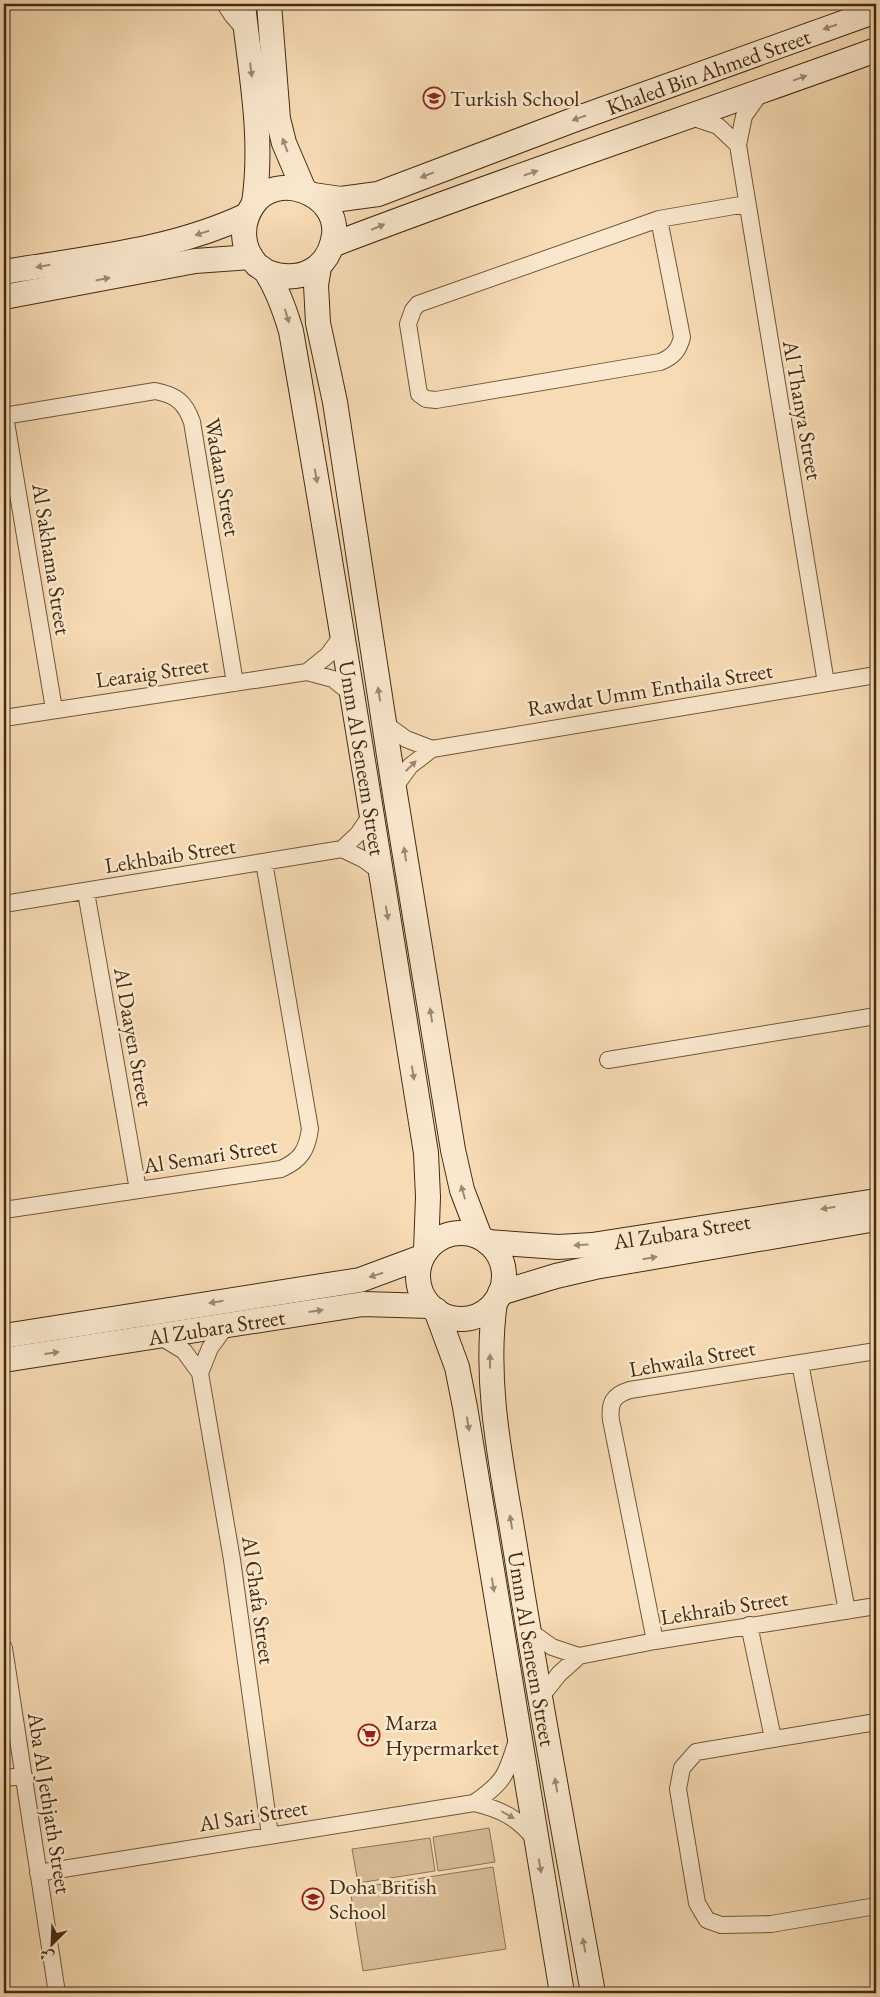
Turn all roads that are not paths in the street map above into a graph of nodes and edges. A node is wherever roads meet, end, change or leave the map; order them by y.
1 (225, 4) edge
2 (243, 4) edge
3 (269, 4) edge
4 (876, 11) edge
5 (246, 30) junction
6 (876, 50) edge
7 (761, 92) junction
8 (691, 118) junction
9 (738, 145) junction
10 (308, 192) junction
11 (746, 204) junction
12 (251, 209) junction
13 (659, 219) junction
14 (332, 245) junction
15 (259, 264) junction
16 (319, 267) junction
17 (4, 272) edge
18 (4, 297) edge
19 (4, 416) edge
20 (344, 633) junction
21 (307, 672) junction
22 (876, 675) edge
23 (235, 683) junction
24 (826, 683) junction
25 (354, 696) junction
26 (54, 709) junction
27 (4, 718) edge
28 (384, 723) junction
29 (432, 749) junction
30 (394, 788) junction
31 (371, 815) junction
32 (342, 850) junction
33 (264, 862) junction
34 (381, 872) junction
35 (86, 892) junction
36 (4, 904) edge
37 (876, 1016) edge
38 (608, 1060) dead end
39 (138, 1190) junction
40 (876, 1201) edge
41 (4, 1210) edge
42 (876, 1219) edge
43 (484, 1240) junction
44 (424, 1254) junction
45 (497, 1297) junction
46 (433, 1308) junction
47 (226, 1326) junction
48 (4, 1336) edge
49 (161, 1337) junction
50 (876, 1351) edge
51 (4, 1360) edge
52 (800, 1363) junction
53 (200, 1373) junction
54 (876, 1606) edge
55 (847, 1611) junction
56 (749, 1625) junction
57 (528, 1630) junction
58 (655, 1641) junction
59 (4, 1648) edge
60 (579, 1656) junction
61 (540, 1698) junction
62 (876, 1722) edge
63 (518, 1737) junction
64 (773, 1738) junction
65 (24, 1776) junction
66 (4, 1778) edge
67 (474, 1803) junction
68 (270, 1835) junction
69 (535, 1840) junction
70 (38, 1873) junction
71 (876, 1906) edge
72 (57, 1993) edge
73 (562, 1993) edge
74 (593, 1993) edge

1 - 5 street
2 - 5 main road
10 -> 3 main road
4 -> 10 main road, Khaled Bin Ahmed Street
5 -> 12 main road
7 -> 6 main road, Khaled Bin Ahmed Street
7 - 8 main road, Khaled Bin Ahmed Street
7 - 9 street, Al Thanya Street
8 - 9 street
14 -> 8 main road, Khaled Bin Ahmed Street
9 - 11 street, Al Thanya Street
10 - 12 main road
10 - 14 main road
11 - 13 street
11 - 24 street, Al Thanya Street
12 - 15 main road
12 -> 17 main road
13 - 13 street
14 - 16 main road
15 - 16 main road
18 -> 15 main road
15 -> 20 main road, Umm Al Seneem Street
28 -> 16 main road, Umm Al Seneem Street
19 - 23 street, Wadaan Street
19 - 26 street, Al Sakhama Street
20 - 21 street
20 - 25 main road, Umm Al Seneem Street
21 - 23 street, Learaig Street
21 - 25 street, Learaig Street
22 - 24 street, Rawdat Umm Enthaila Street
23 - 26 street, Learaig Street
24 - 29 street, Rawdat Umm Enthaila Street
25 - 31 main road, Umm Al Seneem Street
26 - 27 street, Learaig Street
28 - 29 street, Rawdat Umm Enthaila Street
28 - 30 main road, Umm Al Seneem Street
30 -> 29 street, Rawdat Umm Enthaila Street
43 -> 30 main road, Umm Al Seneem Street
31 - 32 street
31 - 34 main road, Umm Al Seneem Street
32 - 33 street, Lekhbaib Street
32 - 34 street
33 - 35 street, Lekhbaib Street
33 - 39 street, Al Semari Street
34 -> 44 main road, Umm Al Seneem Street
35 - 36 street, Lekhbaib Street
35 - 39 street, Al Daayen Street
37 - 38 street
39 - 41 street, Al Semari Street
40 -> 43 main road, Al Zubara Street
45 -> 42 main road, Al Zubara Street
43 - 44 main road
43 - 45 main road
44 - 46 main road
44 -> 48 main road, Al Zubara Street
45 - 46 main road
57 -> 45 main road, Umm Al Seneem Street
47 -> 46 main road, Al Zubara Street
46 -> 63 main road, Umm Al Seneem Street
47 - 49 main road, Al Zubara Street
47 - 53 street
51 -> 49 main road, Al Zubara Street
49 - 53 street, Al Ghafa Street
50 - 52 street, Lehwaila Street
52 - 55 street
52 - 58 street, Lehwaila Street
53 - 68 street, Al Ghafa Street
54 - 55 street, Lekhraib Street
55 - 56 street, Lekhraib Street
56 - 58 street, Lekhraib Street
56 - 64 street
57 - 60 street, Lekhraib Street
57 - 61 main road, Umm Al Seneem Street
58 - 60 street, Lekhraib Street
59 - 65 street, Aba Al Jethjath Street
60 - 61 street
74 -> 61 main road, Umm Al Seneem Street
62 - 64 street
63 - 67 street, Al Sari Street
63 - 69 main road, Umm Al Seneem Street
64 - 71 street
65 - 66 street
65 - 70 street, Aba Al Jethjath Street
67 - 68 street, Al Sari Street
67 -> 69 street, Al Sari Street
68 - 70 street, Al Sari Street
69 -> 73 main road, Umm Al Seneem Street
70 - 72 street, Aba Al Jethjath Street

